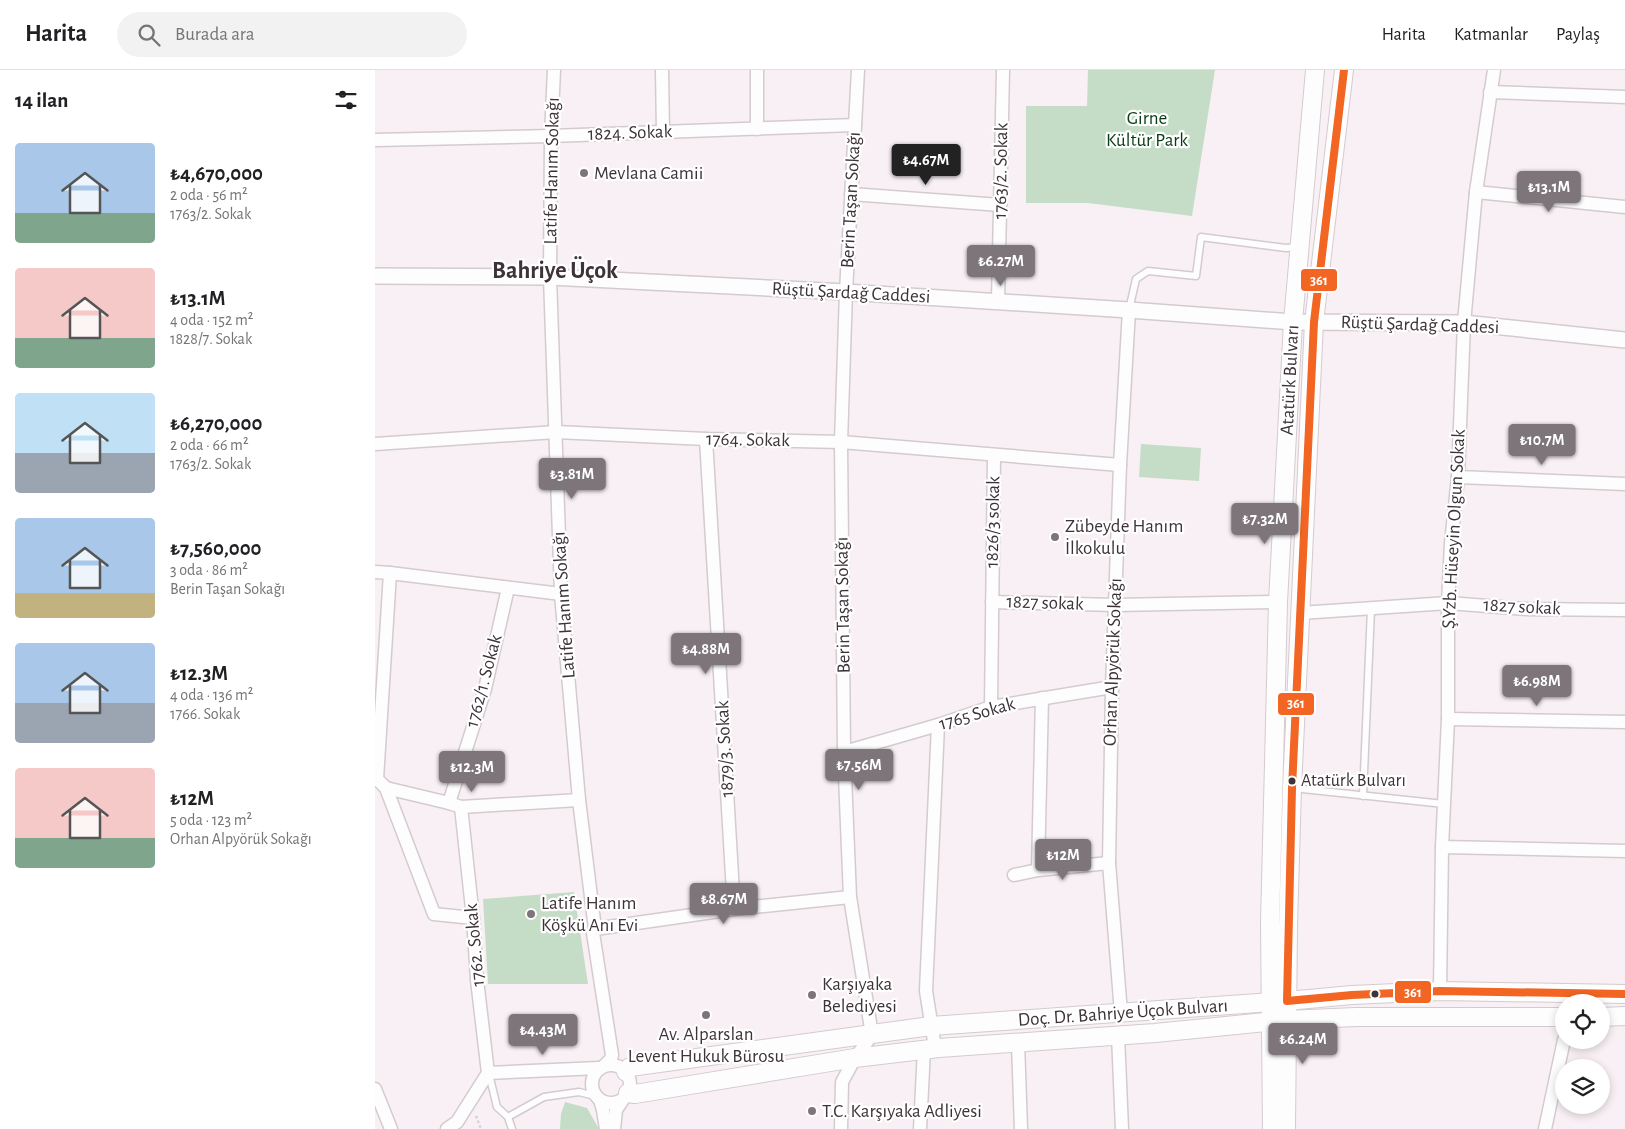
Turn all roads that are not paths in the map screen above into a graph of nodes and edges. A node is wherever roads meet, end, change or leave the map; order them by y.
1 (554, 70) edge
2 (662, 70) edge
3 (757, 70) edge
4 (858, 70) edge
5 (1003, 70) edge
6 (1315, 70) edge
7 (1344, 70) edge
8 (1494, 70) edge
9 (1490, 92) junction
10 (1625, 97) edge
11 (855, 125) junction
12 (757, 129) junction
13 (663, 132) junction
14 (551, 136) junction
15 (375, 140) edge
16 (1476, 192) junction
17 (851, 194) junction
18 (1000, 205) junction
19 (1625, 207) edge
20 (1299, 247) junction
21 (375, 276) edge
22 (550, 277) junction
23 (846, 292) junction
24 (998, 302) junction
25 (1129, 310) junction
26 (1293, 322) junction
27 (1313, 322) junction
28 (1464, 323) junction
29 (1625, 340) edge
30 (556, 432) junction
31 (706, 439) junction
32 (841, 442) junction
33 (375, 444) edge
34 (994, 456) junction
35 (1120, 465) junction
36 (1458, 476) junction
37 (1625, 484) edge
38 (375, 572) edge
39 (390, 573) junction
40 (508, 588) junction
41 (561, 594) junction
42 (992, 602) junction
43 (1278, 602) junction
44 (1448, 603) junction
45 (1115, 605) junction
46 (1371, 609) junction
47 (1625, 610) edge
48 (1300, 613) junction
49 (1111, 687) junction
50 (1042, 698) junction
51 (991, 707) junction
52 (1448, 719) junction
53 (1625, 722) edge
54 (938, 725) junction
55 (844, 752) junction
56 (379, 782) edge
57 (1292, 788) junction
58 (1363, 796) junction
59 (579, 800) junction
60 (1444, 804) junction
61 (455, 805) junction
62 (1442, 847) junction
63 (1625, 851) edge
64 (1109, 863) junction
65 (1038, 870) junction
66 (1014, 875) dead end
67 (850, 897) junction
68 (735, 910) junction
69 (473, 918) junction
70 (595, 930) junction
71 (1440, 991) junction
72 (1625, 994) edge
73 (1279, 1002) junction
74 (1121, 1013) junction
75 (1610, 1016) edge
76 (1625, 1016) edge
77 (1555, 1017) edge
78 (1279, 1020) junction
79 (931, 1026) junction
80 (872, 1034) junction
81 (1119, 1035) junction
82 (1018, 1043) junction
83 (931, 1048) junction
84 (1562, 1049) edge
85 (855, 1058) junction
86 (601, 1067) junction
87 (624, 1070) junction
88 (488, 1072) junction
89 (375, 1089) edge
90 (626, 1096) junction
91 (597, 1098) junction
92 (508, 1118) junction
93 (391, 1129) edge
94 (447, 1129) edge
95 (512, 1129) edge
96 (606, 1129) edge
97 (614, 1129) edge
98 (841, 1129) edge
99 (919, 1129) edge
100 (1021, 1129) edge
101 (1122, 1129) edge
102 (1272, 1129) edge
103 (1286, 1129) edge
104 (1545, 1129) edge

1 - 14 street, Latife Hanım Sokağı
2 - 13 street
3 - 12 street
4 - 11 street, Berin Taşan Sokağı
5 - 18 street, 1763/2. Sokak
6 - 20 main road, Atatürk Bulvarı
7 - 27 main road, Atatürk Bulvarı
8 - 9 street, Ş.Yzb. Hüseyin Olgun Sokak
9 - 10 street
9 - 16 street, Ş.Yzb. Hüseyin Olgun Sokak
11 - 12 street, 1824. Sokak
11 - 17 street, Berin Taşan Sokağı
12 - 13 street, 1824. Sokak
13 - 14 street, 1824. Sokak
14 - 15 street, 1824. Sokak
14 - 22 street, Latife Hanım Sokağı
16 - 19 street
16 - 28 street, Ş.Yzb. Hüseyin Olgun Sokak
17 - 18 street
17 - 23 street, Berin Taşan Sokağı
18 - 24 street, 1763/2. Sokak
20 - 25 lane
20 - 26 main road, Atatürk Bulvarı
21 - 22 street, Rüştü Şardağ Caddesi
22 - 23 street, Rüştü Şardağ Caddesi
22 - 30 street, Latife Hanım Sokağı
23 - 24 street, Rüştü Şardağ Caddesi
23 - 32 street, Berin Taşan Sokağı
24 - 25 street, Rüştü Şardağ Caddesi
25 - 26 street, Rüştü Şardağ Caddesi
25 - 35 street, Orhan Alpyörük Sokağı
26 - 27 street, Rüştü Şardağ Caddesi
26 - 43 main road, Atatürk Bulvarı
27 - 28 street, Rüştü Şardağ Caddesi
27 - 48 main road, Atatürk Bulvarı
28 - 29 street, Rüştü Şardağ Caddesi
28 - 36 street, Ş.Yzb. Hüseyin Olgun Sokak
30 - 31 street, 1764. Sokak
30 - 33 street, 1764. Sokak
30 - 41 street, Latife Hanım Sokağı
31 - 32 street, 1764. Sokak
31 - 68 street, 1879/3. Sokak
32 - 34 street, 1764. Sokak
32 - 55 street, Berin Taşan Sokağı
34 - 35 street, 1764. Sokak
34 - 42 street, 1826/3 sokak
35 - 45 street, Orhan Alpyörük Sokağı
36 - 37 street
36 - 44 street, Ş.Yzb. Hüseyin Olgun Sokak
38 - 39 street
39 - 40 street
39 - 56 street
40 - 41 street
40 - 61 street, 1762/1. Sokak
41 - 59 street, Latife Hanım Sokağı
42 - 45 street, 1827 sokak
42 - 51 street, 1826/3 sokak
43 - 45 street, 1827 sokak
43 - 73 main road, Atatürk Bulvarı
44 - 46 street, 1827 sokak
44 - 47 street, 1827 sokak
44 - 52 street, Ş.Yzb. Hüseyin Olgun Sokak
45 - 49 street, Orhan Alpyörük Sokağı
46 - 48 street, 1827 sokak
46 - 58 lane
48 - 57 main road, Atatürk Bulvarı
49 - 50 street, 1765 Sokak
49 - 64 street, Orhan Alpyörük Sokağı
50 - 51 street, 1765 Sokak
50 - 65 street
51 - 54 street, 1765 Sokak
52 - 53 street
52 - 60 street, Ş.Yzb. Hüseyin Olgun Sokak
54 - 55 street, 1765 Sokak
54 - 79 street
55 - 67 street, Berin Taşan Sokağı
56 - 61 street
56 - 69 street
57 - 58 lane
57 - 73 main road, Atatürk Bulvarı
58 - 60 lane
59 - 61 street
59 - 70 street, Latife Hanım Sokağı
60 - 62 street, Ş.Yzb. Hüseyin Olgun Sokak
61 - 69 street, 1762. Sokak
62 - 63 street
62 - 71 street, Ş.Yzb. Hüseyin Olgun Sokak
64 - 65 street
64 - 74 street, Orhan Alpyörük Sokağı
65 - 66 street
67 - 68 street
67 - 80 street, Berin Taşan Sokağı
68 - 70 street
69 - 88 street, 1762. Sokak
70 - 86 street, Latife Hanım Sokağı
70 - 87 street, Latife Hanım Sokağı
71 - 72 main road, Doç. Dr. Bahriye Üçok Bulvarı
71 - 73 main road, Doç. Dr. Bahriye Üçok Bulvarı
73 - 74 main road, Doç. Dr. Bahriye Üçok Bulvarı
73 - 78 main road
74 - 79 main road, Doç. Dr. Bahriye Üçok Bulvarı
75 - 76 main road
77 - 78 main road, Doç. Dr. Bahriye Üçok Bulvarı
78 - 81 main road, Doç. Dr. Bahriye Üçok Bulvarı
78 - 102 main road
78 - 103 main road
79 - 80 main road, Doç. Dr. Bahriye Üçok Bulvarı
79 - 83 street
80 - 85 street
80 - 87 main road, Doç. Dr. Bahriye Üçok Bulvarı
81 - 82 main road, Doç. Dr. Bahriye Üçok Bulvarı
81 - 101 street
82 - 83 main road, Doç. Dr. Bahriye Üçok Bulvarı
82 - 100 street
83 - 85 main road, Doç. Dr. Bahriye Üçok Bulvarı
83 - 99 street
84 - 104 street
85 - 90 main road, Doç. Dr. Bahriye Üçok Bulvarı
85 - 98 street
86 - 87 street
86 - 88 street
86 - 91 street
87 - 90 street
88 - 92 lane
88 - 94 street
89 - 93 street
90 - 91 street
90 - 97 street
91 - 92 lane
91 - 96 street
92 - 95 lane

